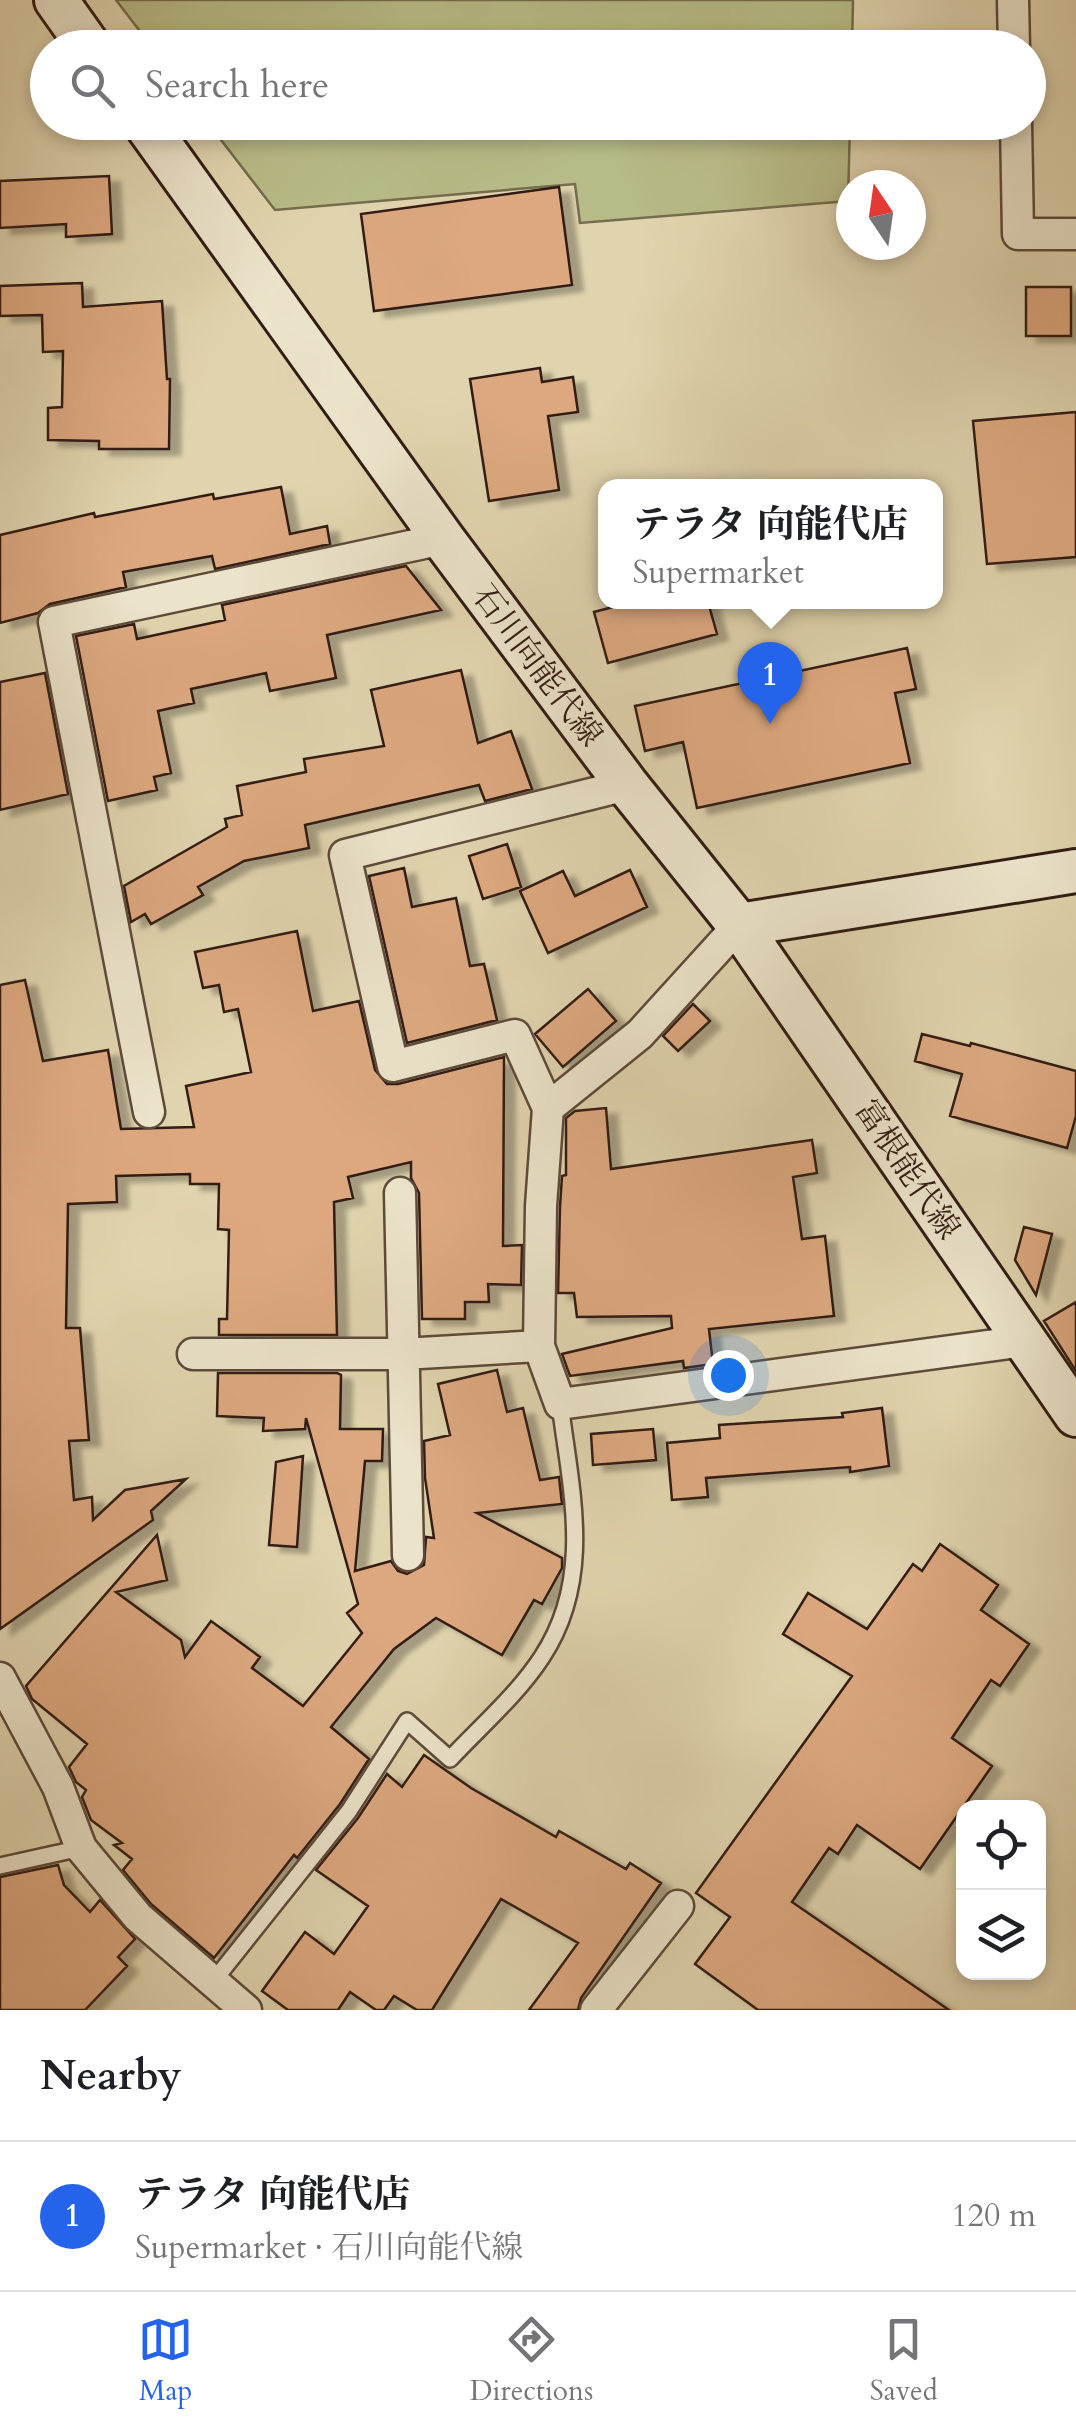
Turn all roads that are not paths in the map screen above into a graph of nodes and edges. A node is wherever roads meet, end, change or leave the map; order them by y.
1 (56, 0) edge
2 (1013, 0) edge
3 (77, 30) edge
4 (1014, 30) edge
5 (157, 140) edge
6 (1016, 140) edge
7 (1076, 234) edge
8 (443, 539) junction
9 (627, 785) junction
10 (1076, 871) edge
11 (738, 925) junction
12 (548, 1108) junction
13 (150, 1112) dead end
14 (400, 1193) dead end
15 (1025, 1341) junction
16 (539, 1346) junction
17 (193, 1354) dead end
18 (402, 1354) junction
19 (560, 1404) junction
20 (1076, 1415) edge
21 (408, 1554) dead end
22 (0, 1678) edge
23 (81, 1848) junction
24 (0, 1866) edge
25 (678, 1906) dead end
26 (212, 1983) junction
27 (246, 2010) edge
28 (596, 2010) edge

1 - 3 main road
2 - 4 street
5 - 8 main road, 石川向能代線
6 - 7 street
8 - 9 main road, 石川向能代線
8 - 13 street
9 - 11 main road, 石川向能代線
9 - 12 street
10 - 11 main road
11 - 12 street
11 - 15 main road, 富根能代線
12 - 16 street
14 - 18 street
15 - 19 street
15 - 20 main road, 富根能代線
16 - 18 street
16 - 19 street
17 - 18 street
18 - 21 street
19 - 26 lane
22 - 23 street
23 - 24 lane
23 - 26 street
25 - 28 street
26 - 27 street

